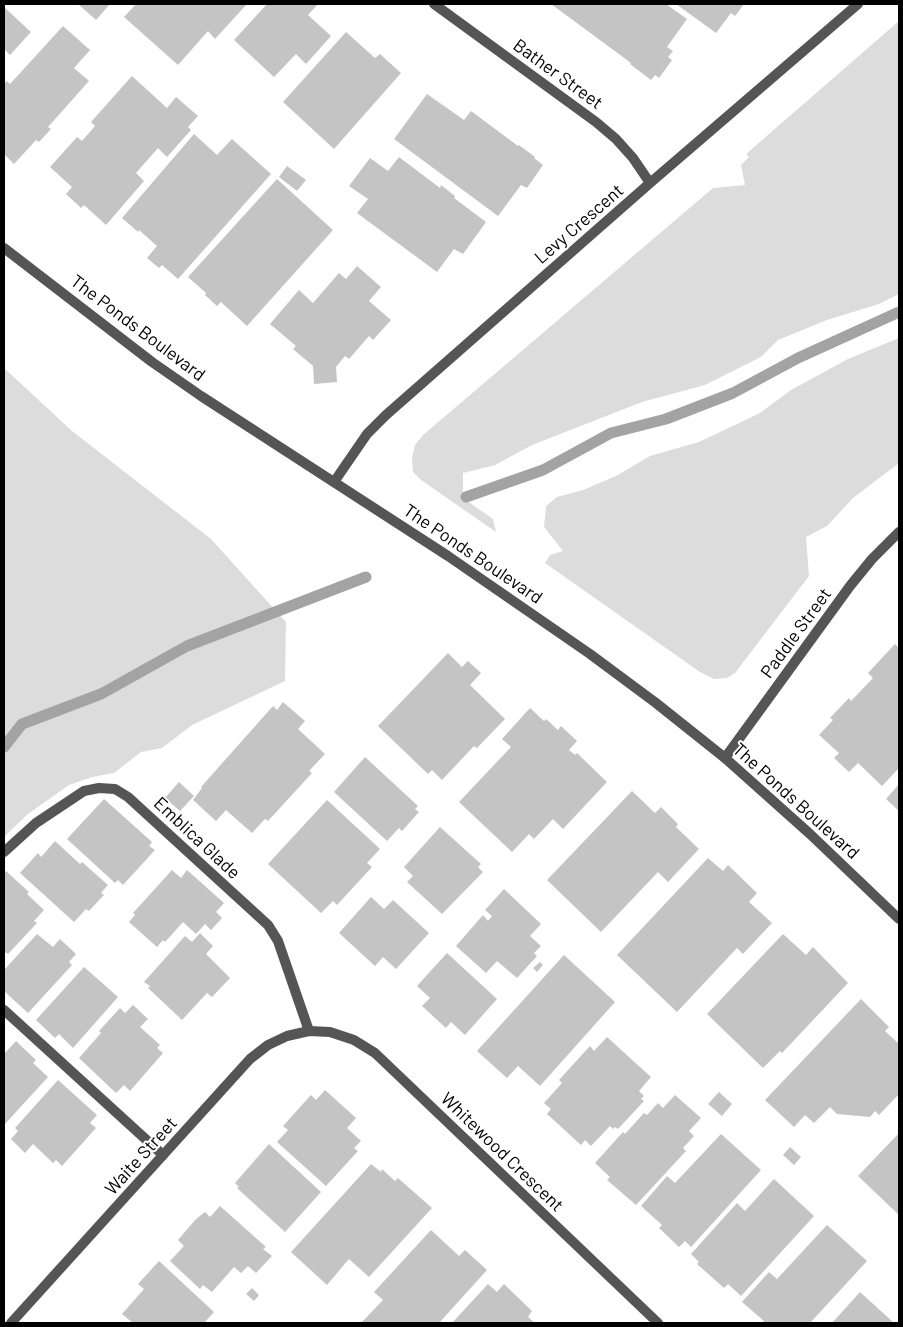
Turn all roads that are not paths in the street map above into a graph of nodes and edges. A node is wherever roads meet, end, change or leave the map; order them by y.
1 (434, 4) edge
2 (858, 4) edge
3 (650, 183) junction
4 (4, 248) edge
5 (334, 482) junction
6 (899, 532) edge
7 (725, 758) junction
8 (4, 852) edge
9 (899, 919) edge
10 (4, 1010) edge
11 (309, 1031) junction
12 (163, 1155) junction
13 (11, 1323) edge
14 (658, 1323) edge

1 - 3 street, Bather Street
2 - 3 street, Levy Crescent
3 - 5 street, Levy Crescent
4 - 5 street, The Ponds Boulevard
5 - 7 street, The Ponds Boulevard
6 - 7 street, Paddle Street
7 - 9 street, The Ponds Boulevard
8 - 11 street, Emblica Glade
10 - 12 street
11 - 12 street, Waite Street
11 - 14 street, Whitewood Crescent
12 - 13 street, Waite Street

